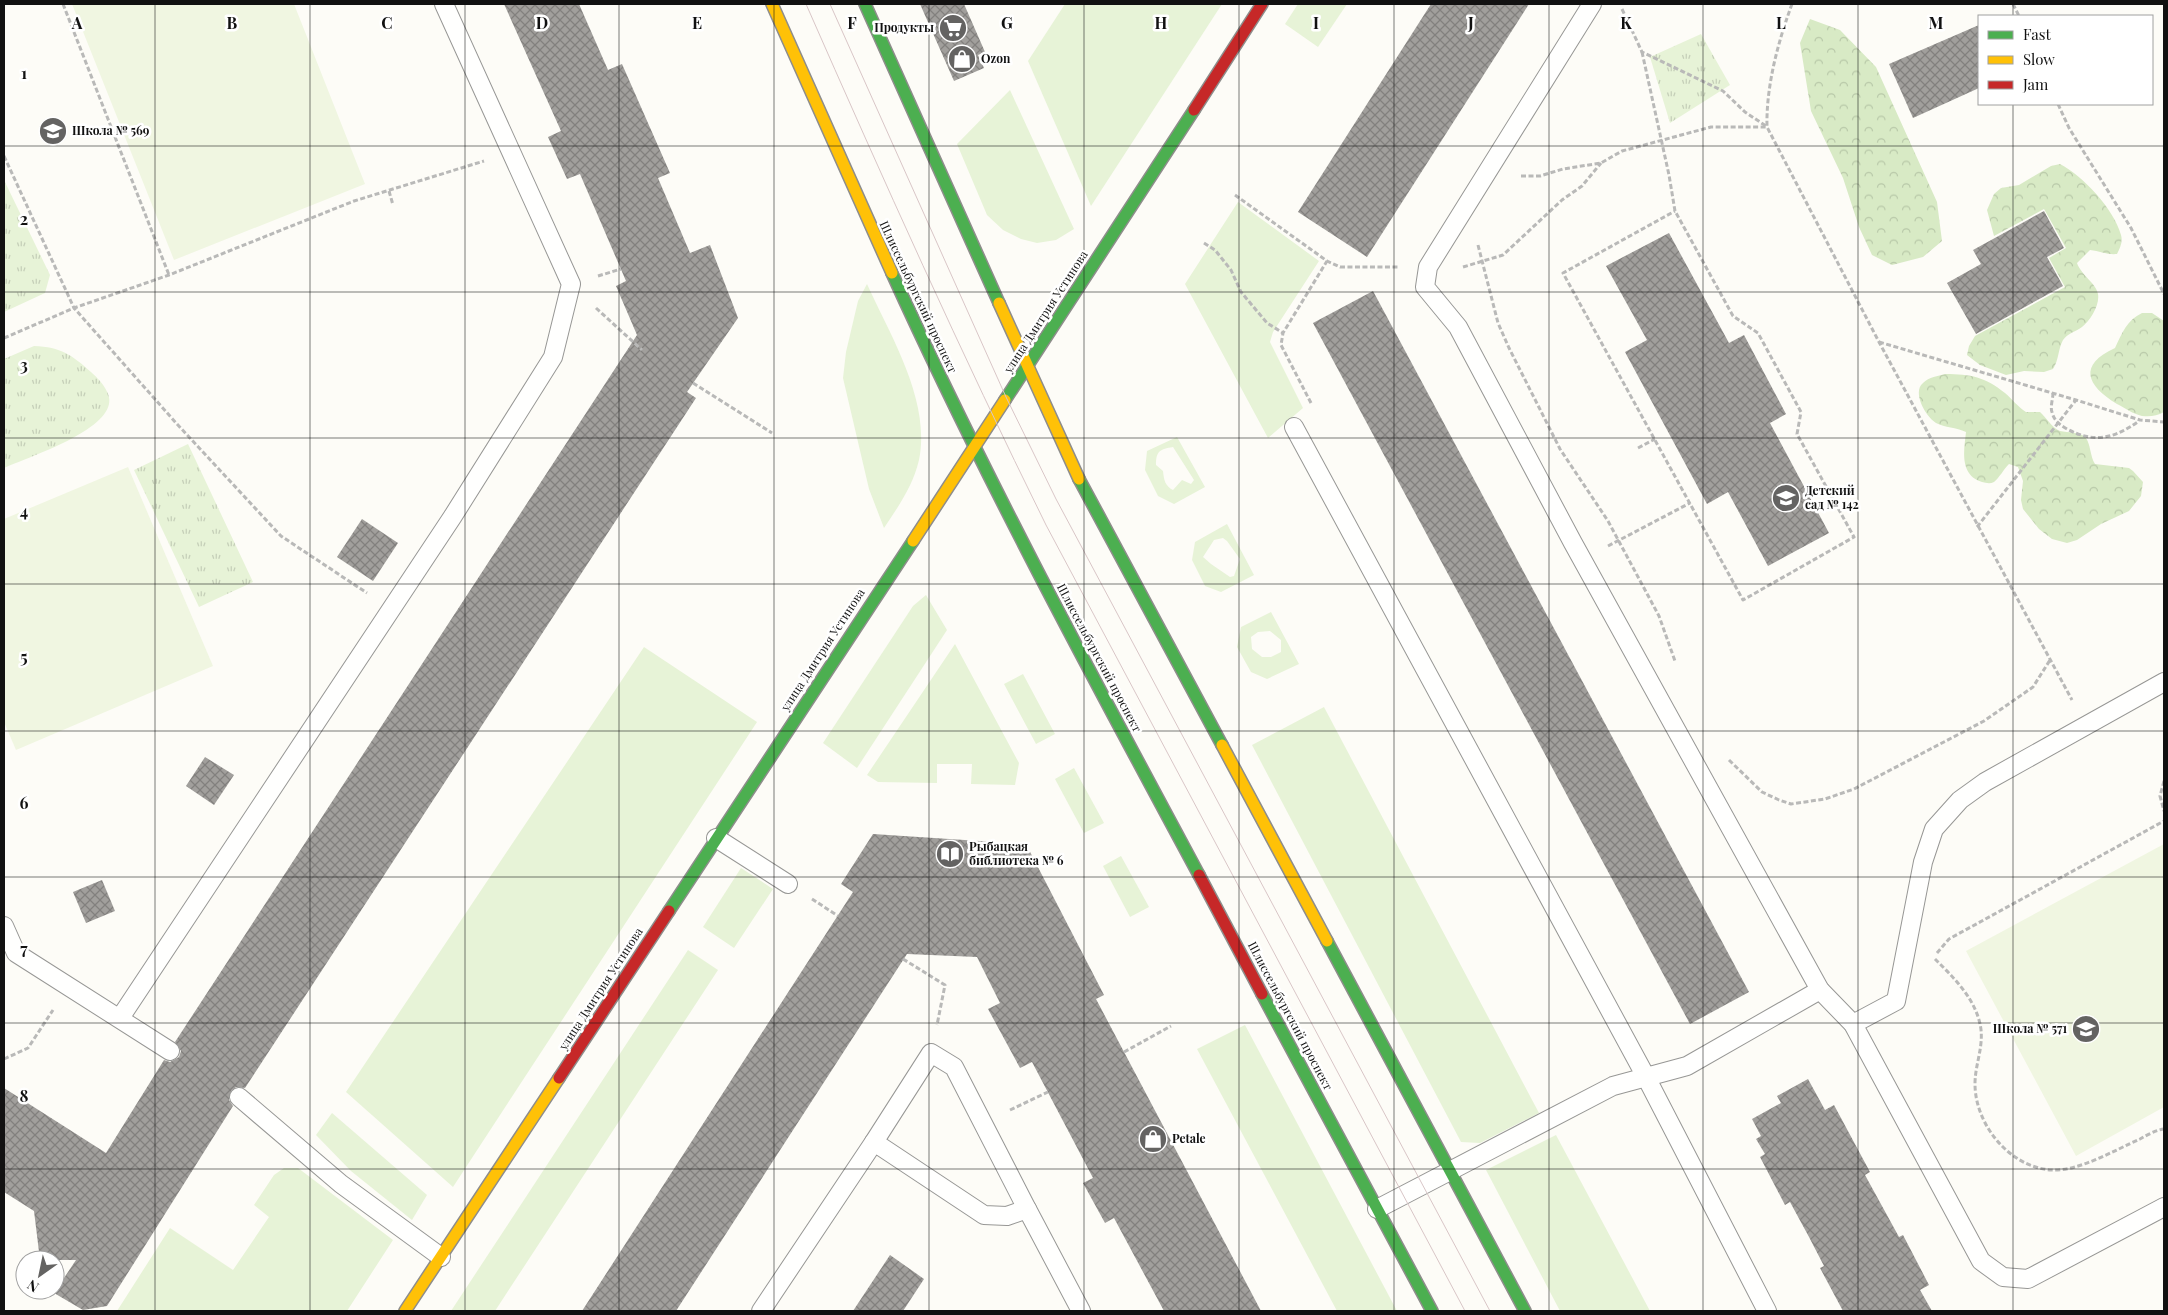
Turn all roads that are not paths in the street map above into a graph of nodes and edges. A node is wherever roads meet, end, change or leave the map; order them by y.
1 (444, 4) edge
2 (772, 4) edge
3 (865, 4) edge
4 (1262, 4) edge
5 (1592, 4) edge
6 (1027, 367) junction
7 (1294, 427) road end
8 (973, 447) junction
9 (2164, 682) edge
10 (716, 838) junction
11 (788, 884) dead end
12 (4, 926) edge
13 (1820, 990) junction
14 (120, 1018) junction
15 (1853, 1024) junction
16 (170, 1051) dead end
17 (1646, 1076) junction
18 (239, 1097) dead end
19 (874, 1142) junction
20 (1450, 1170) junction
21 (2164, 1207) edge
22 (1027, 1209) junction
23 (1377, 1209) junction
24 (441, 1257) junction
25 (405, 1311) edge
26 (761, 1311) edge
27 (1081, 1311) edge
28 (1432, 1311) edge
29 (1525, 1311) edge
30 (1767, 1311) edge

1 - 14 lane
2 - 8 main road, Шлиссельбургский проспект
3 - 6 main road
4 - 6 main road, улица Дмитрия Устинова
5 - 13 lane
6 - 8 main road, улица Дмитрия Устинова
6 - 20 main road
7 - 17 lane
8 - 10 main road, улица Дмитрия Устинова
8 - 23 main road, Шлиссельбургский проспект
9 - 15 lane
10 - 11 lane
10 - 24 main road, улица Дмитрия Устинова
12 - 14 lane
13 - 15 lane
13 - 17 lane
14 - 16 lane
15 - 21 lane
17 - 20 lane
17 - 30 lane
18 - 24 lane
19 - 22 lane
19 - 22 lane
19 - 26 lane
20 - 23 lane
20 - 29 main road
22 - 27 lane
23 - 28 main road, Шлиссельбургский проспект
24 - 25 main road, улица Дмитрия Устинова

